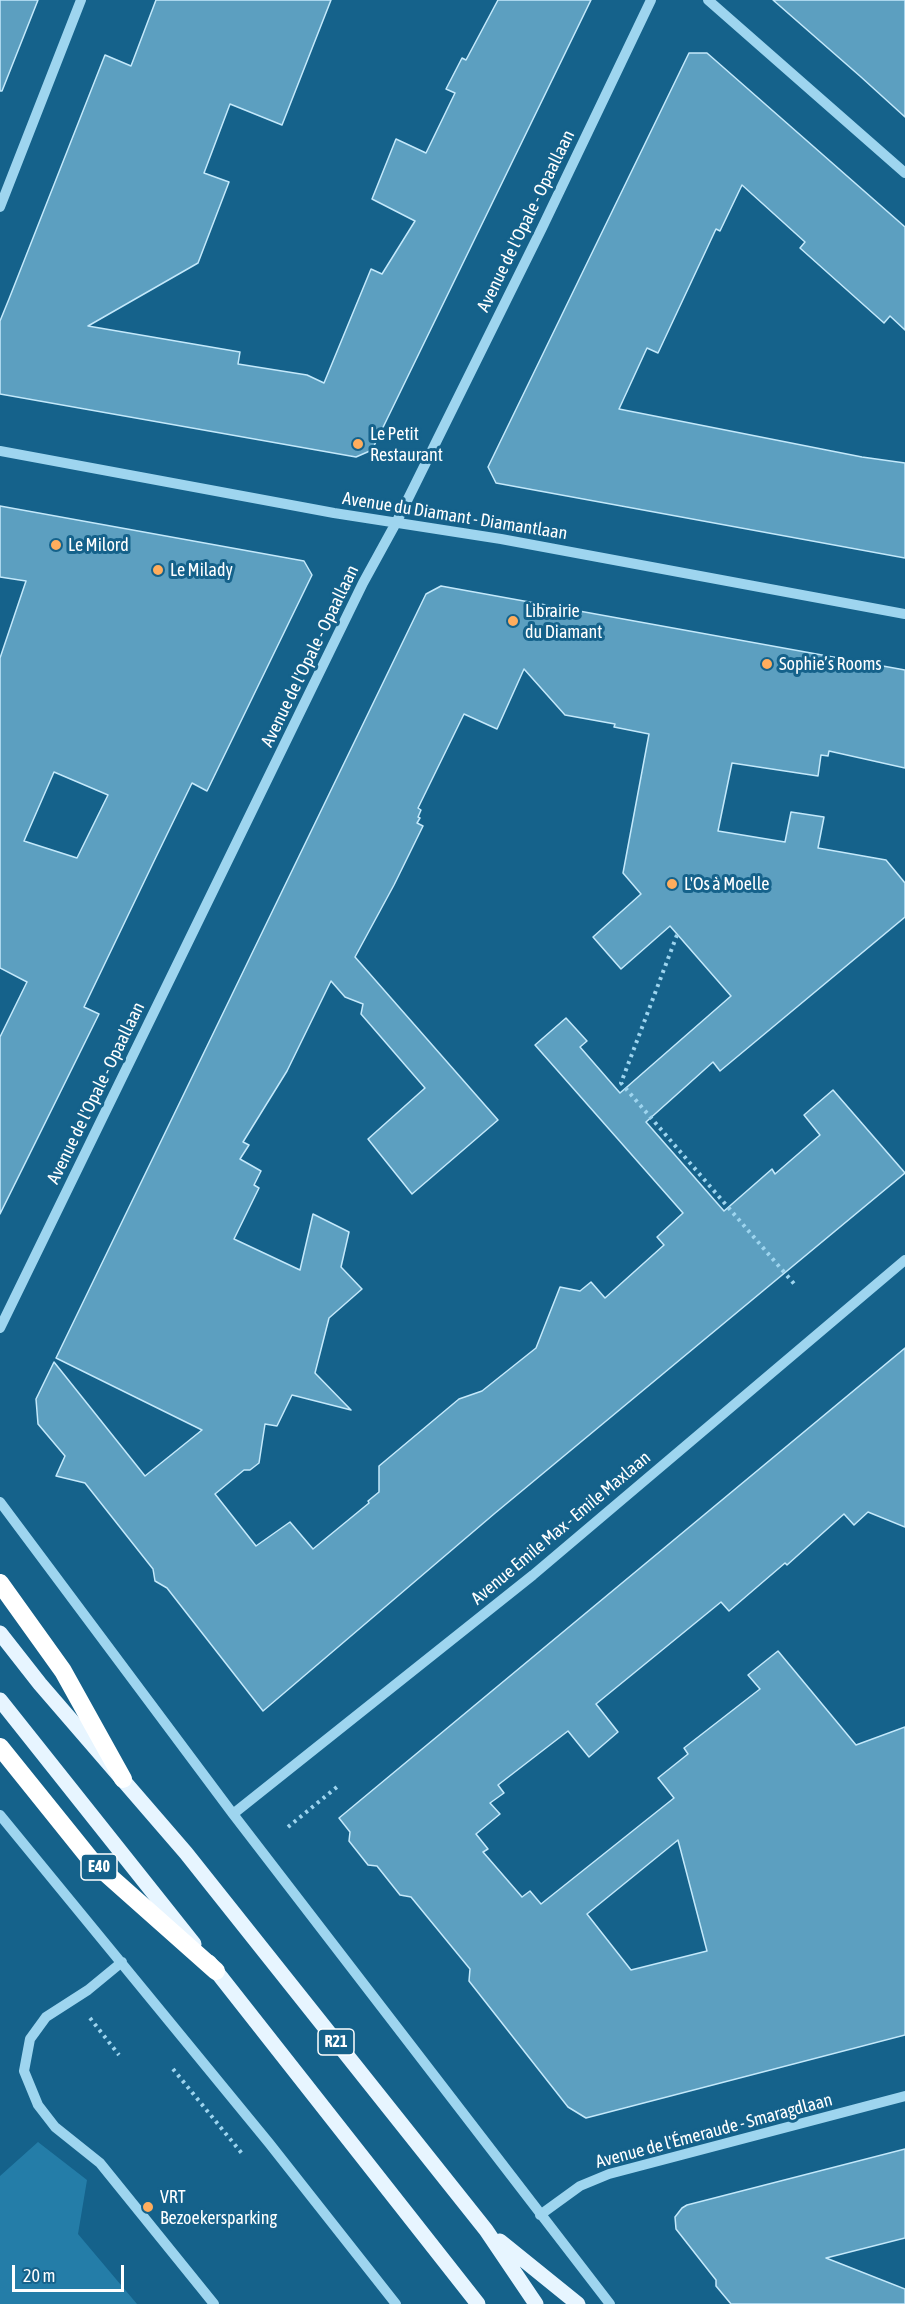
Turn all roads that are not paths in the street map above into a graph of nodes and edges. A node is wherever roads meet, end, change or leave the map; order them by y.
1 (81, 0) edge
2 (651, 0) edge
3 (708, 0) edge
4 (905, 173) edge
5 (0, 207) edge
6 (0, 451) edge
7 (397, 521) junction
8 (905, 614) edge
9 (905, 1260) edge
10 (0, 1328) edge
11 (0, 1502) edge
12 (0, 1583) edge
13 (0, 1633) edge
14 (0, 1700) edge
15 (0, 1747) edge
16 (123, 1779) junction
17 (233, 1814) junction
18 (0, 1815) edge
19 (122, 1962) junction
20 (216, 1971) junction
21 (905, 2096) edge
22 (540, 2215) junction
23 (486, 2230) junction
24 (214, 2304) edge
25 (396, 2304) edge
26 (478, 2304) edge
27 (536, 2304) edge
28 (578, 2304) edge
29 (610, 2304) edge

1 - 5 street
2 - 7 street, Avenue de l'Opale - Opaallaan
3 - 4 street
6 - 7 street, Avenue du Diamant - Diamantlaan
7 - 8 street, Avenue du Diamant - Diamantlaan
7 - 10 street, Avenue de l'Opale - Opaallaan
9 - 17 street, Avenue Emile Max - Emile Maxlaan
11 - 17 street
12 - 16 highway
13 - 16 main road, R21
14 - 20 main road
15 - 20 highway, E40
16 - 23 main road, R21
17 - 22 street
18 - 19 street
19 - 24 street
19 - 25 street
20 - 26 main road
21 - 22 street, Avenue de l'Émeraude - Smaragdlaan
22 - 29 street
23 - 27 main road, R21
23 - 28 main road

